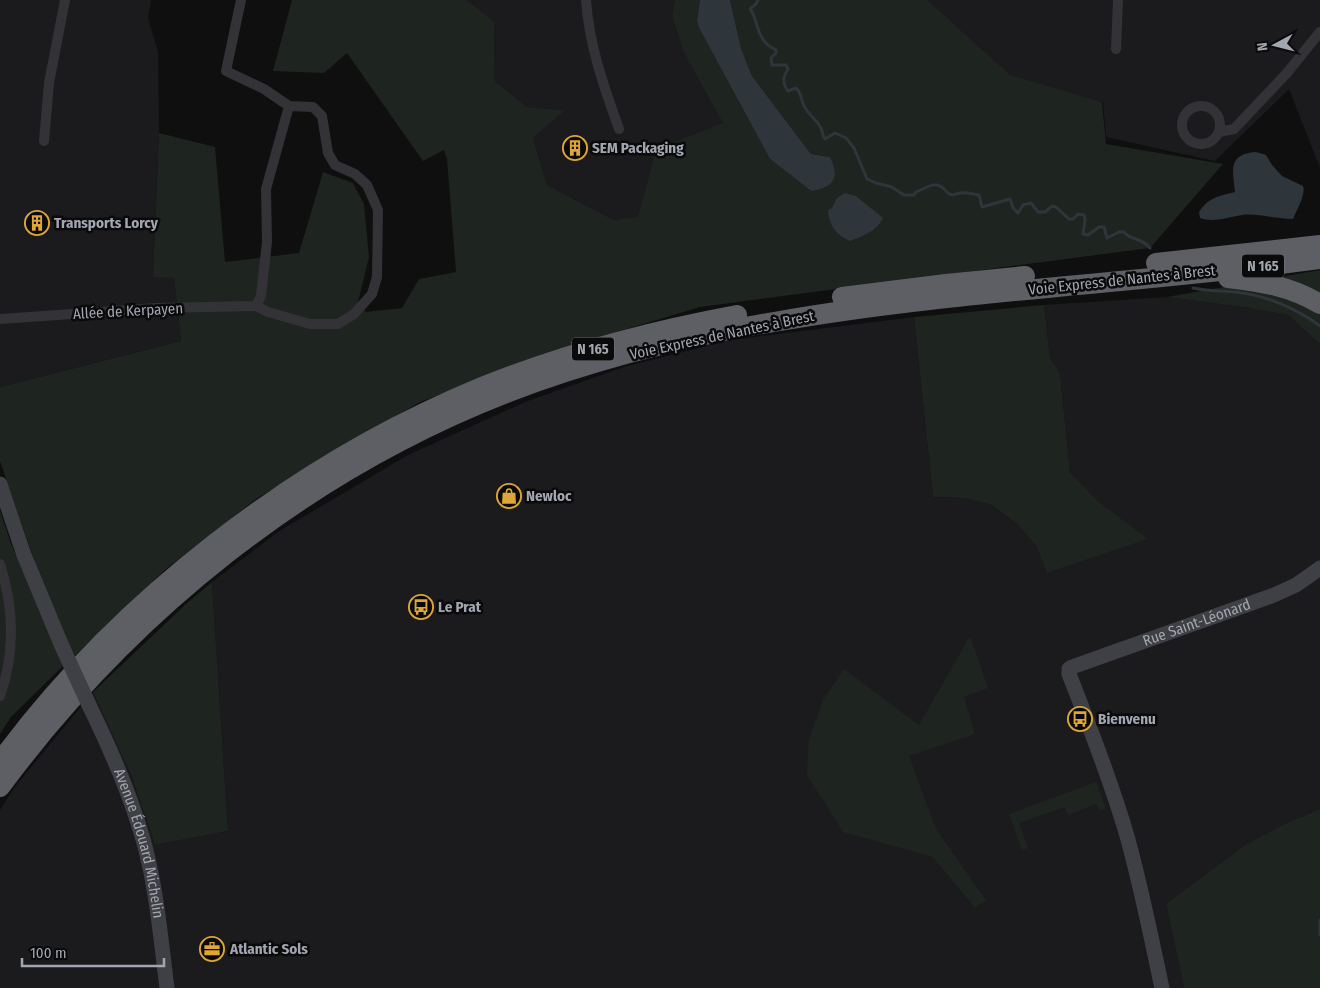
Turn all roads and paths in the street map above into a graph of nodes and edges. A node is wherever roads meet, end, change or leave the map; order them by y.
1 (65, 0) edge
2 (241, 0) edge
3 (586, 0) edge
4 (1118, 0) edge
5 (1320, 32) edge
6 (1116, 49) dead end
7 (289, 106) junction
8 (619, 129) dead end
9 (1219, 132) dead end
10 (44, 141) dead end
11 (1320, 245) edge
12 (1320, 259) edge
13 (1206, 272) junction
14 (1320, 304) edge
15 (256, 306) junction
16 (0, 319) edge
17 (0, 484) edge
18 (0, 564) edge
19 (1320, 568) edge
20 (2, 582) edge
21 (0, 696) edge
22 (0, 762) edge
23 (0, 787) edge
24 (1161, 984) edge
25 (167, 988) edge

1 - 10 street
2 - 7 street
3 - 8 street
4 - 6 street
5 - 9 street
7 - 15 street
7 - 15 street, Allée de Kerpayen
11 - 22 highway, Voie Express de Nantes à Brest / N 165
12 - 13 highway, Voie Express de Nantes à Brest / N 165
13 - 14 highway
13 - 23 highway, Voie Express de Nantes à Brest / N 165
15 - 16 street, Allée de Kerpayen
17 - 25 main road, Avenue Édouard Michelin, bridge
18 - 20 street
19 - 24 main road, Rue Saint-Léonard
20 - 21 street

